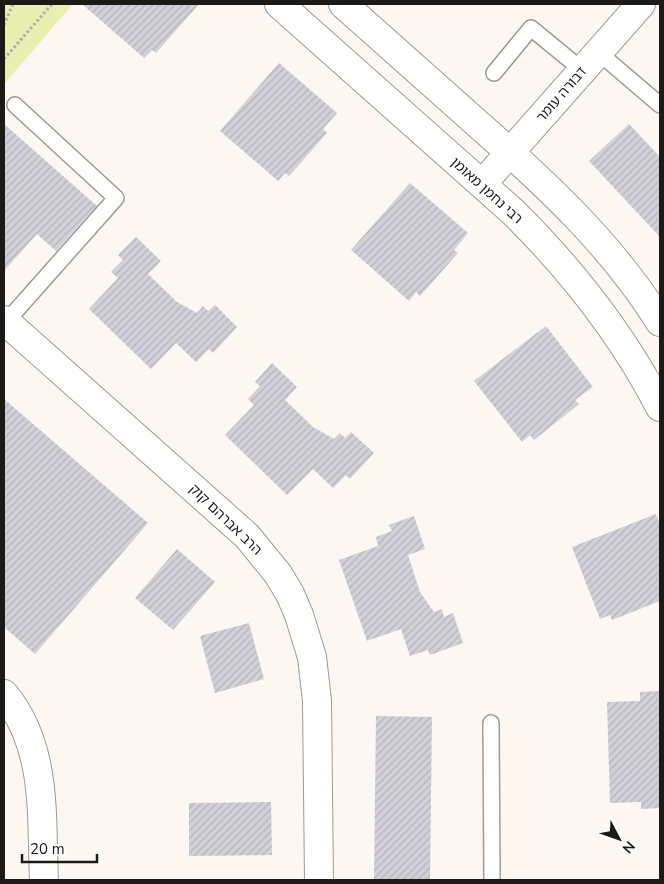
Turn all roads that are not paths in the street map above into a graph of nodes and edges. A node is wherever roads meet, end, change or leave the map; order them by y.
1 (279, 4) edge
2 (343, 4) edge
3 (641, 4) edge
4 (590, 61) junction
5 (494, 73) dead end
6 (15, 105) dead end
7 (660, 105) edge
8 (510, 152) junction
9 (482, 184) junction
10 (660, 322) edge
11 (7, 327) edge
12 (660, 406) edge
13 (4, 694) edge
14 (491, 723) dead end
15 (44, 880) edge
16 (319, 880) edge
17 (492, 880) edge

1 - 9 street, רבי נחמן מאומן
2 - 8 street
3 - 4 street, דבורה עומר
4 - 5 lane
4 - 7 lane
4 - 8 street, דבורה עומר
6 - 11 lane
8 - 9 street, דבורה עומר
8 - 10 street
9 - 12 street, רבי נחמן מאומן
11 - 16 street, הרב אברהם קוק
13 - 15 street
14 - 17 lane

